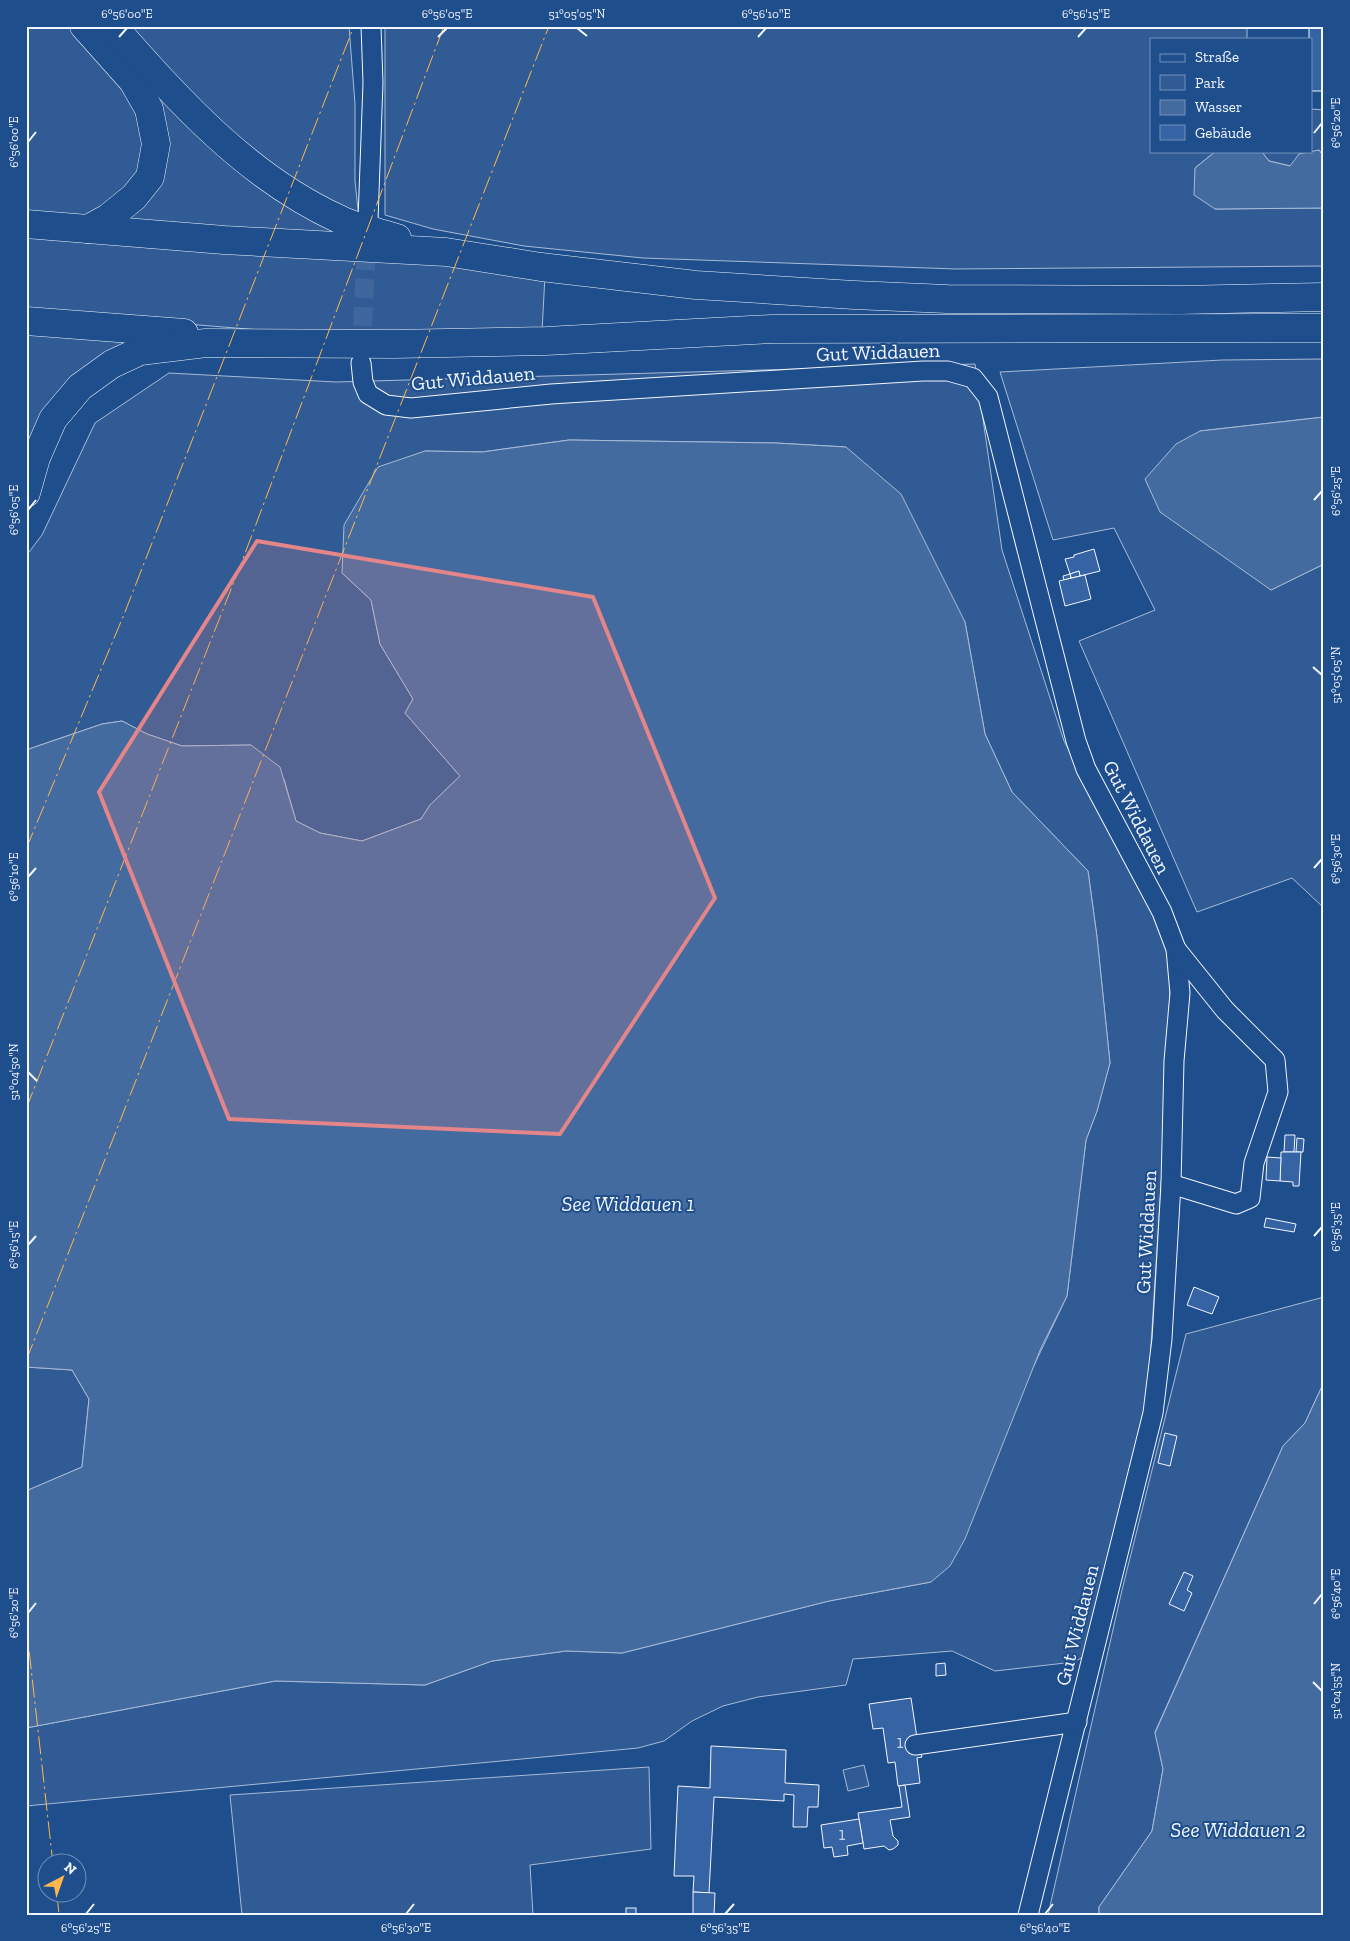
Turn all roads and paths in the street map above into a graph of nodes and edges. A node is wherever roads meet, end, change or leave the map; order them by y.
1 (84, 26) edge
2 (113, 26) edge
3 (371, 26) edge
4 (368, 220) tunnel mouth
5 (26, 224) edge
6 (88, 229) junction
7 (446, 252) junction
8 (1324, 297) edge
9 (26, 321) edge
10 (1324, 328) edge
11 (295, 342) junction
12 (361, 363) tunnel mouth
13 (26, 493) edge
14 (1176, 949) junction
15 (1171, 1184) junction
16 (1077, 1722) junction
17 (915, 1745) dead end
18 (1028, 1915) edge

1 - 6 highway
2 - 7 highway
3 - 4 lane
5 - 6 highway
6 - 7 highway
7 - 8 highway
9 - 11 highway
10 - 11 highway
11 - 13 highway
12 - 14 lane, Gut Widdauen
14 - 15 lane, Gut Widdauen
14 - 15 lane
15 - 16 lane, Gut Widdauen
16 - 17 lane
16 - 18 lane, Gut Widdauen

